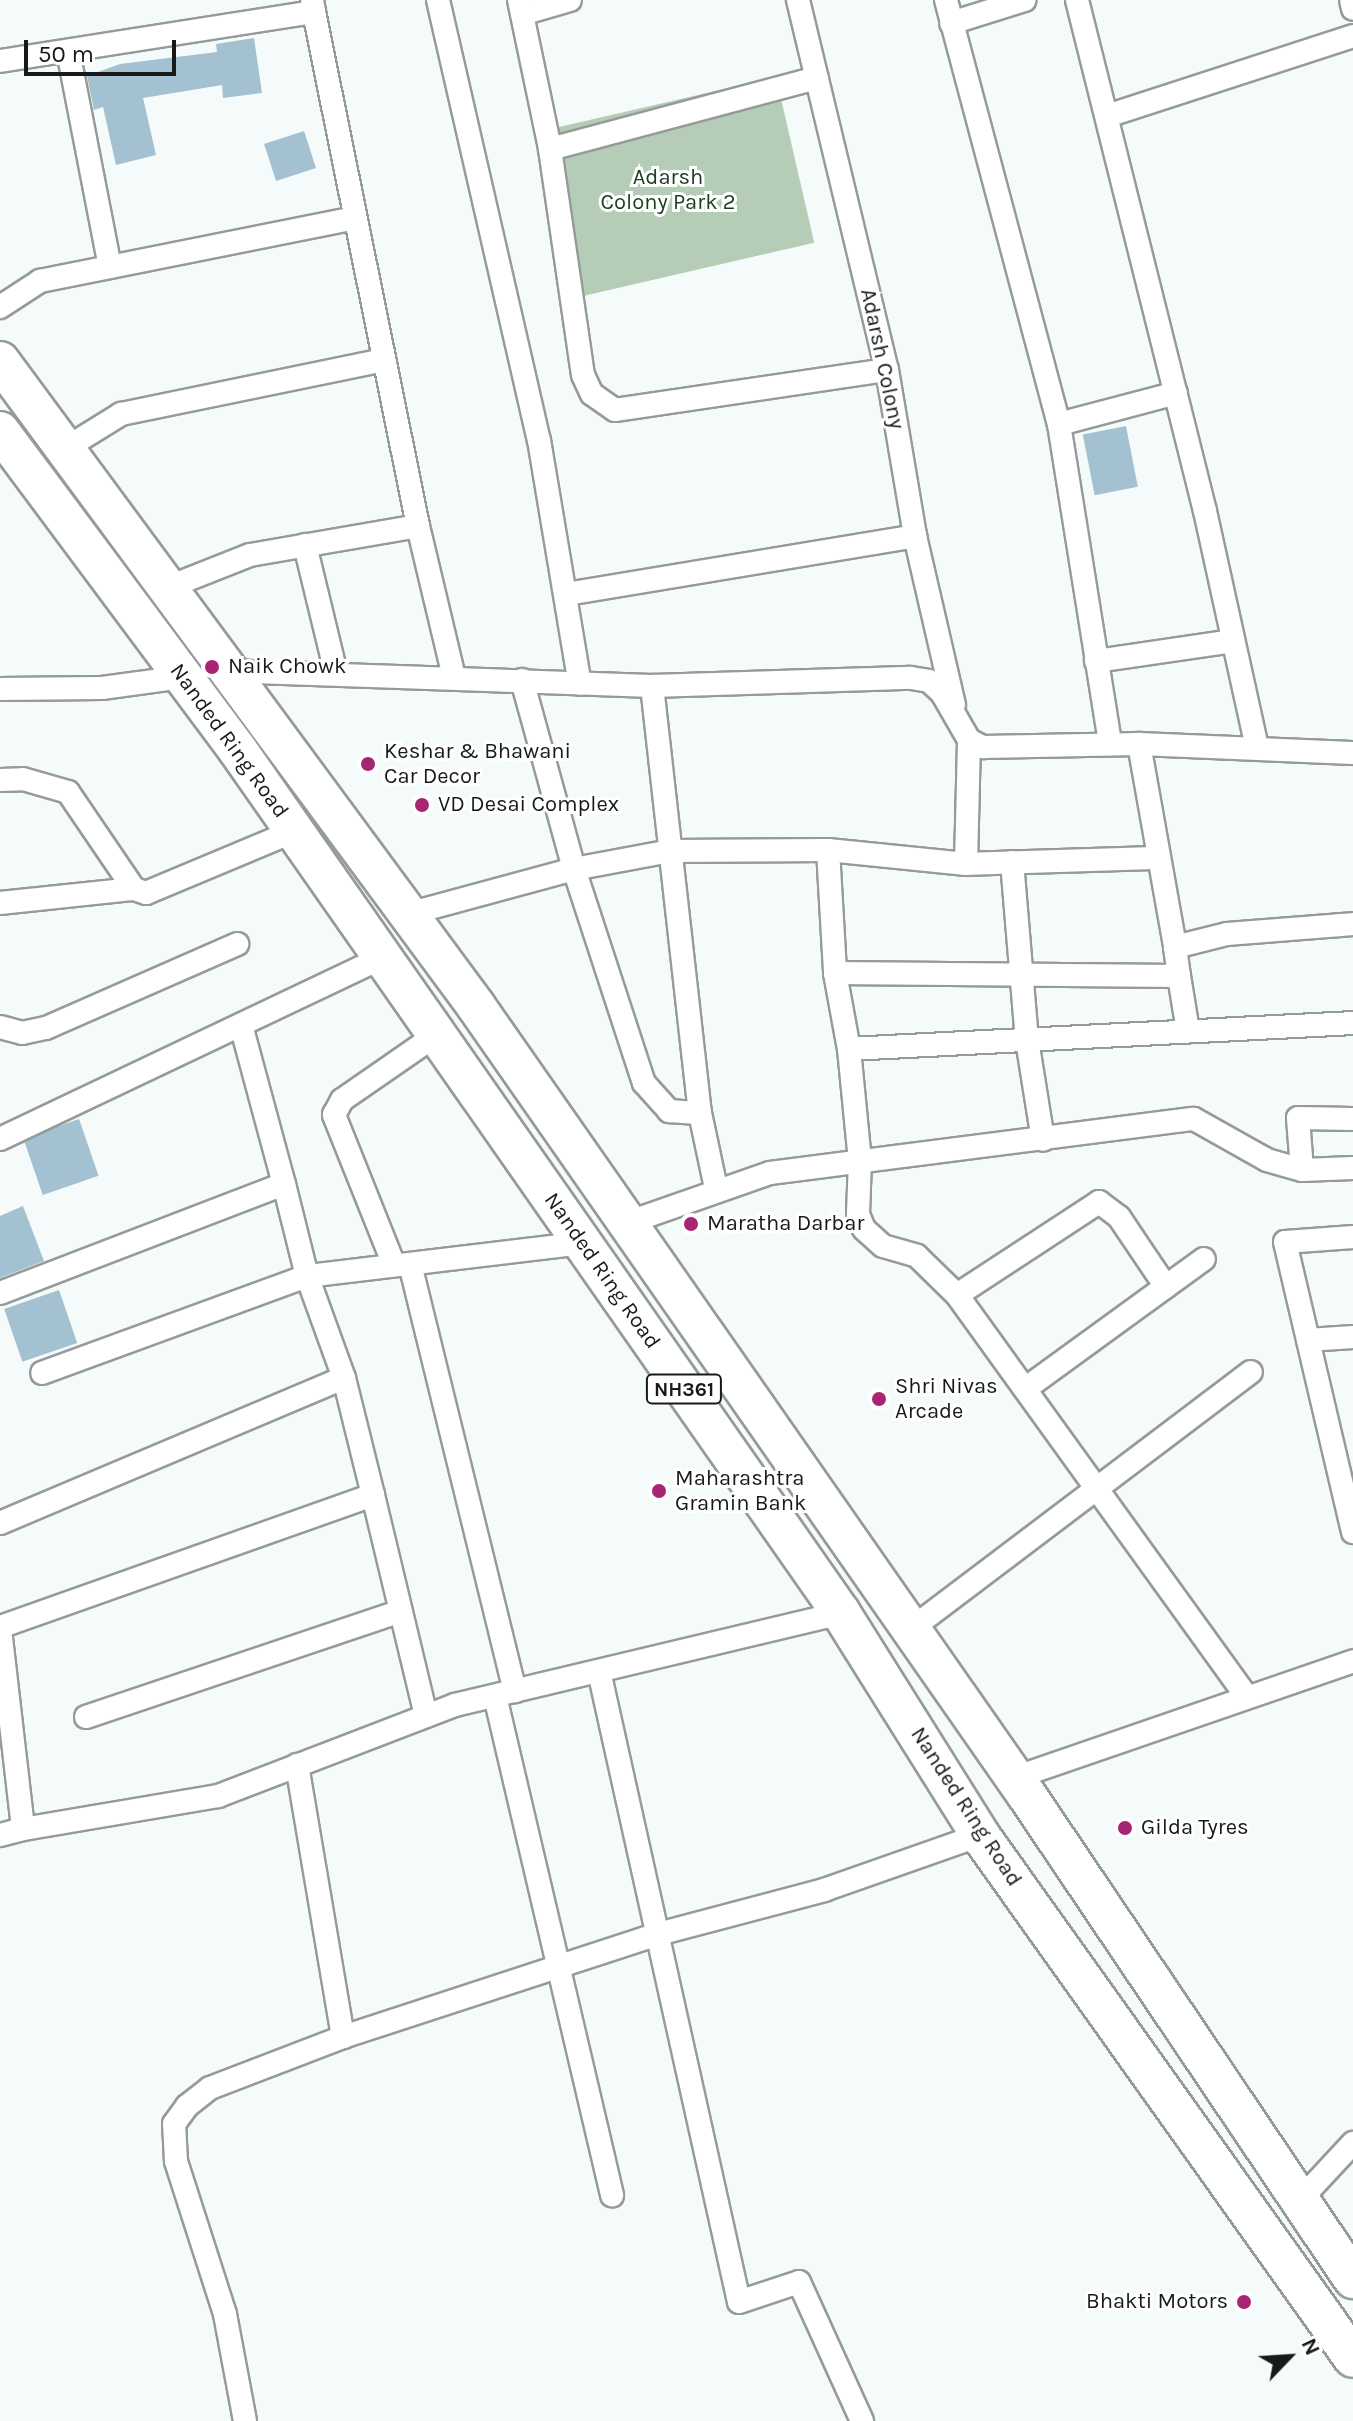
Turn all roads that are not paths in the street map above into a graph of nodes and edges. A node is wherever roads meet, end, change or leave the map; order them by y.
1 (438, 0) edge
2 (570, 0) edge
3 (798, 0) edge
4 (946, 0) edge
5 (1025, 0) edge
6 (1077, 0) edge
7 (1351, 0) edge
8 (313, 6) edge
9 (521, 7) edge
10 (1353, 9) edge
11 (951, 23) junction
12 (1353, 36) edge
13 (68, 51) junction
14 (0, 61) edge
15 (817, 78) junction
16 (1107, 116) junction
17 (550, 149) junction
18 (354, 218) junction
19 (110, 267) junction
20 (0, 307) edge
21 (383, 360) junction
22 (0, 361) edge
23 (887, 370) junction
24 (1176, 393) junction
25 (1059, 424) junction
26 (0, 431) edge
27 (66, 448) junction
28 (418, 526) junction
29 (915, 536) junction
30 (305, 545) junction
31 (169, 587) junction
32 (566, 594) junction
33 (1233, 641) junction
34 (1096, 661) junction
35 (230, 670) junction
36 (336, 673) junction
37 (183, 677) junction
38 (454, 677) junction
39 (522, 680) junction
40 (580, 684) junction
41 (652, 686) junction
42 (0, 689) edge
43 (957, 720) junction
44 (969, 740) junction
45 (1110, 744) junction
46 (1139, 744) junction
47 (1257, 748) junction
48 (1353, 753) edge
49 (0, 780) edge
50 (294, 831) junction
51 (828, 850) junction
52 (670, 851) junction
53 (1159, 858) junction
54 (1012, 862) junction
55 (966, 864) junction
56 (574, 869) junction
57 (134, 889) junction
58 (0, 903) edge
59 (408, 914) junction
60 (1353, 924) edge
61 (237, 944) dead end
62 (1175, 947) junction
63 (382, 958) junction
64 (835, 973) junction
65 (1020, 973) junction
66 (1179, 976) junction
67 (1353, 1023) edge
68 (241, 1025) junction
69 (0, 1027) edge
70 (1188, 1031) junction
71 (436, 1035) junction
72 (1027, 1040) junction
73 (849, 1049) junction
74 (700, 1113) junction
75 (1353, 1119) edge
76 (0, 1139) edge
77 (1043, 1140) junction
78 (860, 1161) junction
79 (1353, 1168) edge
80 (1302, 1170) junction
81 (284, 1184) junction
82 (716, 1188) junction
83 (627, 1223) junction
84 (1353, 1237) edge
85 (582, 1243) junction
86 (1204, 1259) dead end
87 (402, 1265) junction
88 (307, 1276) junction
89 (1166, 1287) junction
90 (0, 1293) edge
91 (957, 1295) junction
92 (1353, 1337) edge
93 (1308, 1340) junction
94 (1251, 1372) dead end
95 (42, 1373) dead end
96 (344, 1378) junction
97 (1025, 1389) junction
98 (1353, 1431) edge
99 (1330, 1433) junction
100 (1096, 1489) junction
101 (373, 1495) junction
102 (1350, 1507) edge
103 (0, 1523) edge
104 (1353, 1532) edge
105 (401, 1611) junction
106 (841, 1613) junction
107 (0, 1628) edge
108 (911, 1629) junction
109 (1353, 1661) edge
110 (599, 1671) junction
111 (1, 1680) edge
112 (505, 1694) junction
113 (1245, 1694) junction
114 (426, 1716) junction
115 (86, 1717) dead end
116 (297, 1765) junction
117 (1014, 1778) junction
118 (23, 1829) junction
119 (0, 1835) edge
120 (980, 1835) junction
121 (658, 1934) junction
122 (558, 1966) junction
123 (343, 2037) junction
124 (1353, 2143) edge
125 (612, 2195) dead end
126 (1300, 2200) junction
127 (1349, 2264) edge
128 (1353, 2358) edge
129 (245, 2421) edge
130 (862, 2421) edge

1 - 32 street
2 - 9 street
3 - 15 street, Adarsh Colony
4 - 11 street
5 - 11 street
6 - 16 street
7 - 10 street
8 - 13 street
8 - 18 street
9 - 17 street
11 - 25 street
12 - 16 street
13 - 14 street
13 - 19 street
15 - 17 street
15 - 23 street, Adarsh Colony
16 - 24 street
17 - 23 street
18 - 19 street
18 - 21 street
19 - 20 street
21 - 27 street
21 - 28 street
22 - 27 highway, NH361
23 - 29 street, Adarsh Colony
24 - 25 street
24 - 33 street
25 - 34 street
26 - 37 highway, Nanded Ring Road / NH361
27 - 31 highway, NH361
28 - 30 street
28 - 38 street
29 - 32 street
29 - 43 street, Adarsh Colony
30 - 31 street
30 - 36 street
31 - 35 highway, NH361
32 - 40 street
33 - 34 street
33 - 47 street
34 - 45 street
35 - 36 street
35 - 37 street
35 - 59 highway, NH361
36 - 38 street
37 - 42 street
37 - 50 highway, Nanded Ring Road / NH361
38 - 39 street
39 - 40 street
39 - 56 street
40 - 41 street
41 - 43 street
41 - 52 street
43 - 44 street
44 - 45 street
44 - 55 street
45 - 46 street
46 - 47 street
46 - 53 street
47 - 48 street
49 - 57 street
50 - 57 street
50 - 63 highway, Nanded Ring Road / NH361
51 - 52 street
51 - 55 street
51 - 64 street
52 - 56 street
52 - 74 street
53 - 54 street
53 - 62 street
54 - 55 street
54 - 65 street
56 - 59 street
56 - 74 street
57 - 58 street
59 - 83 highway, NH361
60 - 62 street
61 - 69 street
62 - 66 street
63 - 68 street
63 - 71 highway, Nanded Ring Road / NH361
64 - 65 street
64 - 73 street
65 - 66 street
65 - 72 street
66 - 70 street
67 - 70 street
68 - 76 street
68 - 81 street
70 - 72 street
71 - 85 highway, Nanded Ring Road / NH361
71 - 87 street
72 - 73 street
72 - 77 street
73 - 78 street
74 - 82 street
75 - 80 street
77 - 78 street
77 - 80 street
78 - 82 street
78 - 91 street
79 - 80 street
81 - 88 street
81 - 90 street
82 - 83 street
83 - 108 highway, NH361
84 - 93 street
85 - 87 street
85 - 106 highway, Nanded Ring Road / NH361
86 - 89 street
87 - 88 street
87 - 112 street
88 - 95 street
88 - 96 street
89 - 91 street
89 - 97 street
91 - 97 street
92 - 93 street
93 - 99 street
94 - 100 street
96 - 101 street
96 - 103 street
97 - 100 street
98 - 99 street
99 - 102 street
100 - 108 street
100 - 113 street
101 - 105 street
101 - 107 street
102 - 104 street
105 - 114 street
105 - 115 street
106 - 110 street
106 - 120 highway, Nanded Ring Road / NH361
107 - 111 street
108 - 117 highway, NH361
109 - 113 street
110 - 112 street
110 - 121 street
111 - 118 street
112 - 114 street
112 - 122 street
113 - 117 street
114 - 116 street
116 - 118 street
116 - 123 street
117 - 126 highway, NH361
118 - 119 street
120 - 121 street
120 - 128 highway, Nanded Ring Road / NH361
121 - 122 street
121 - 130 street
122 - 123 street
122 - 125 street
123 - 129 street
124 - 126 street
126 - 127 highway, NH361

